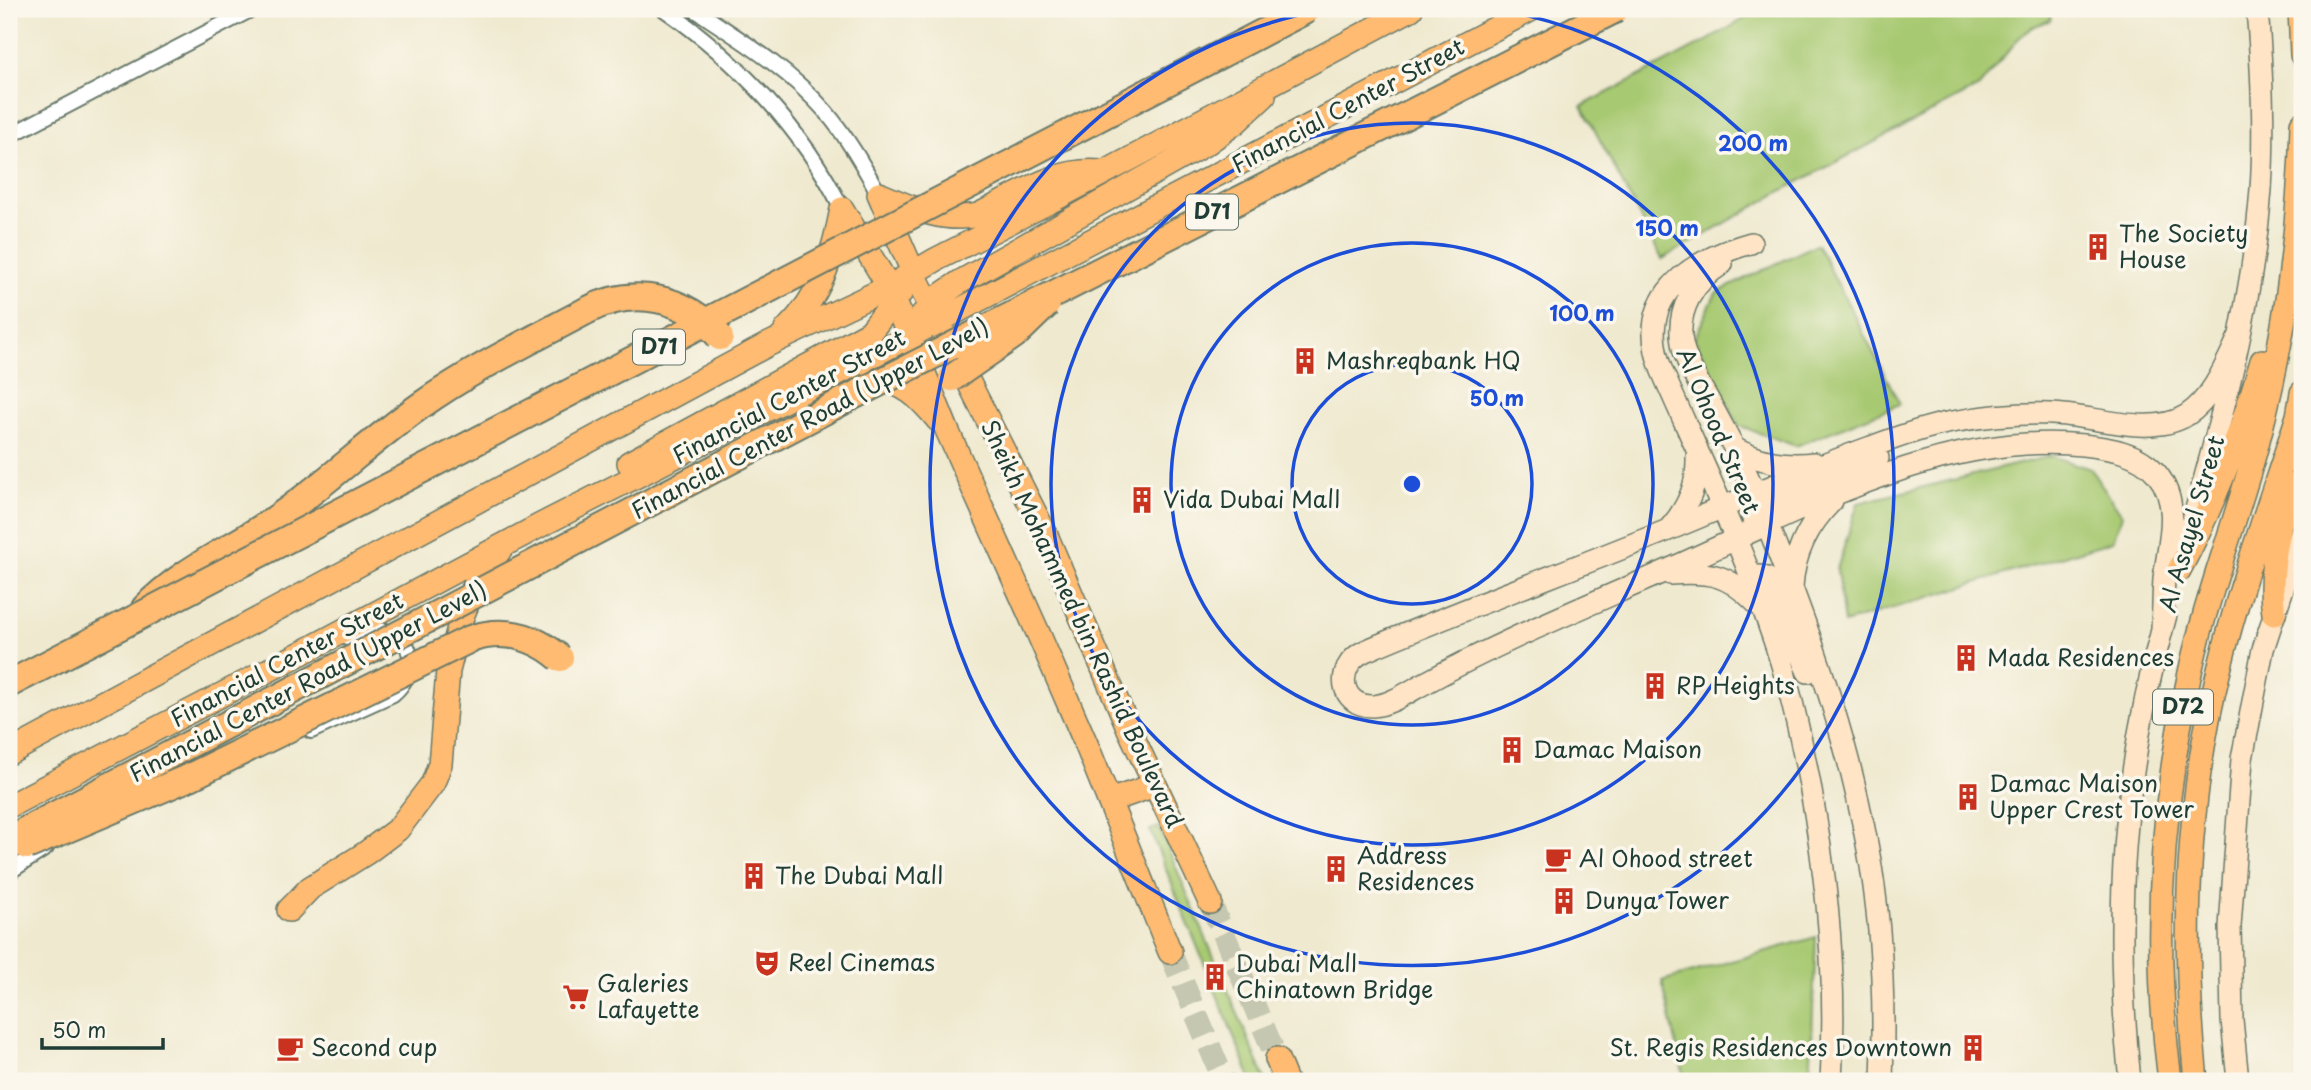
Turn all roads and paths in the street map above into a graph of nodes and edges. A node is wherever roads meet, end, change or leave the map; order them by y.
1 (252, 9) edge
2 (664, 9) edge
3 (694, 9) edge
4 (1308, 9) edge
5 (1410, 9) edge
6 (1532, 9) edge
7 (1616, 9) edge
8 (2257, 9) edge
9 (2300, 9) edge
10 (2302, 55) edge
11 (1283, 76) junction
12 (2302, 124) edge
13 (9, 136) edge
14 (1104, 173) junction
15 (879, 194) junction
16 (842, 209) junction
17 (913, 272) junction
18 (1030, 272) junction
19 (1057, 291) junction
20 (892, 294) junction
21 (2288, 296) junction
22 (956, 298) junction
23 (849, 304) junction
24 (934, 312) junction
25 (870, 332) junction
26 (909, 334) junction
27 (720, 337) dead end
28 (2239, 337) junction
29 (767, 345) junction
30 (952, 378) dead end
31 (799, 393) junction
32 (2302, 393) edge
33 (982, 405) junction
34 (2298, 416) junction
35 (1949, 423) junction
36 (947, 430) junction
37 (1734, 448) junction
38 (1697, 451) junction
39 (1830, 461) junction
40 (1843, 492) junction
41 (1723, 507) junction
42 (1761, 509) junction
43 (541, 525) junction
44 (1668, 530) junction
45 (2302, 531) edge
46 (1736, 539) junction
47 (505, 545) junction
48 (2179, 570) junction
49 (1654, 576) junction
50 (2302, 581) edge
51 (1752, 585) junction
52 (1792, 593) junction
53 (1763, 611) junction
54 (2274, 614) junction
55 (134, 619) junction
56 (2162, 628) junction
57 (311, 648) junction
58 (560, 657) dead end
59 (9, 684) edge
60 (1844, 742) junction
61 (9, 753) edge
62 (1155, 785) junction
63 (1109, 801) junction
64 (9, 806) edge
65 (9, 839) edge
66 (9, 852) edge
67 (9, 872) edge
68 (1210, 902) tunnel mouth
69 (289, 911) dead end
70 (1170, 952) tunnel mouth
71 (1277, 1059) tunnel mouth
72 (1286, 1081) edge
73 (1830, 1081) edge
74 (1882, 1081) edge
75 (2130, 1081) edge
76 (2170, 1081) edge
77 (2196, 1081) edge
78 (2238, 1081) edge

1 - 13 street
2 - 16 street
3 - 15 street
4 - 55 highway, D71, bridge
5 - 11 main road, D71
6 - 18 main road, Financial Center Street / D71
7 - 19 highway, Financial Center Road (Upper Level) / D71, bridge
8 - 28 street, Al Asayel Street
9 - 10 main road
11 - 14 main road, D71
11 - 22 main road
12 - 21 main road, Al Asayel Street / D72
14 - 15 main road
14 - 17 main road, D71
15 - 17 main road, Sheikh Mohammed bin Rashid Boulevard
16 - 20 main road, Sheikh Mohammed bin Rashid Boulevard
16 - 29 main road
17 - 20 main road, D71
17 - 24 main road, Sheikh Mohammed bin Rashid Boulevard
18 - 22 main road, Financial Center Street / D71
18 - 33 main road
19 - 30 highway, bridge
19 - 65 highway, Financial Center Road (Upper Level) / D71, bridge
20 - 23 main road, D71
20 - 25 main road
20 - 26 main road, Sheikh Mohammed bin Rashid Boulevard
21 - 48 main road
21 - 76 main road, Al Asayel Street / D72
22 - 24 main road
23 - 25 main road
23 - 29 main road, D71
24 - 26 main road
24 - 33 main road, Sheikh Mohammed bin Rashid Boulevard
25 - 43 main road
26 - 31 main road, Financial Center Street
26 - 36 main road, Sheikh Mohammed bin Rashid Boulevard
27 - 55 highway, bridge
28 - 35 street
28 - 48 street, Al Asayel Street
29 - 61 main road, D71
31 - 36 main road
31 - 43 main road, Financial Center Street
32 - 34 main road, D72
33 - 62 main road, Sheikh Mohammed bin Rashid Boulevard
34 - 54 main road
34 - 77 main road, D72
35 - 39 street
35 - 42 street
36 - 63 main road, Sheikh Mohammed bin Rashid Boulevard
37 - 38 street, Al Ohood Street
37 - 39 street
37 - 42 street, Al Ohood Street
38 - 41 street, Al Ohood Street
38 - 44 street
39 - 42 street
40 - 42 street
40 - 52 street
40 - 56 street
41 - 42 street
41 - 44 street
41 - 46 street, Al Ohood Street
42 - 46 street
42 - 52 street, Al Ohood Street
43 - 47 main road, Financial Center Street
44 - 49 street
45 - 54 street
46 - 49 street
46 - 51 street, Al Ohood Street
47 - 57 main road, Financial Center Street
47 - 69 main road
48 - 56 street, Al Asayel Street
49 - 53 street
50 - 54 street
51 - 53 street, Al Ohood Street
51 - 60 street
52 - 60 street, Al Ohood Street
53 - 73 street, Al Ohood Street
54 - 78 street
55 - 59 highway, D71, bridge
56 - 75 street, Al Asayel Street
57 - 64 main road, Financial Center Street
57 - 67 street
58 - 66 highway, bridge
60 - 74 street, Al Ohood Street
62 - 63 main road
62 - 68 main road, Sheikh Mohammed bin Rashid Boulevard
63 - 70 main road, Sheikh Mohammed bin Rashid Boulevard
71 - 72 main road

